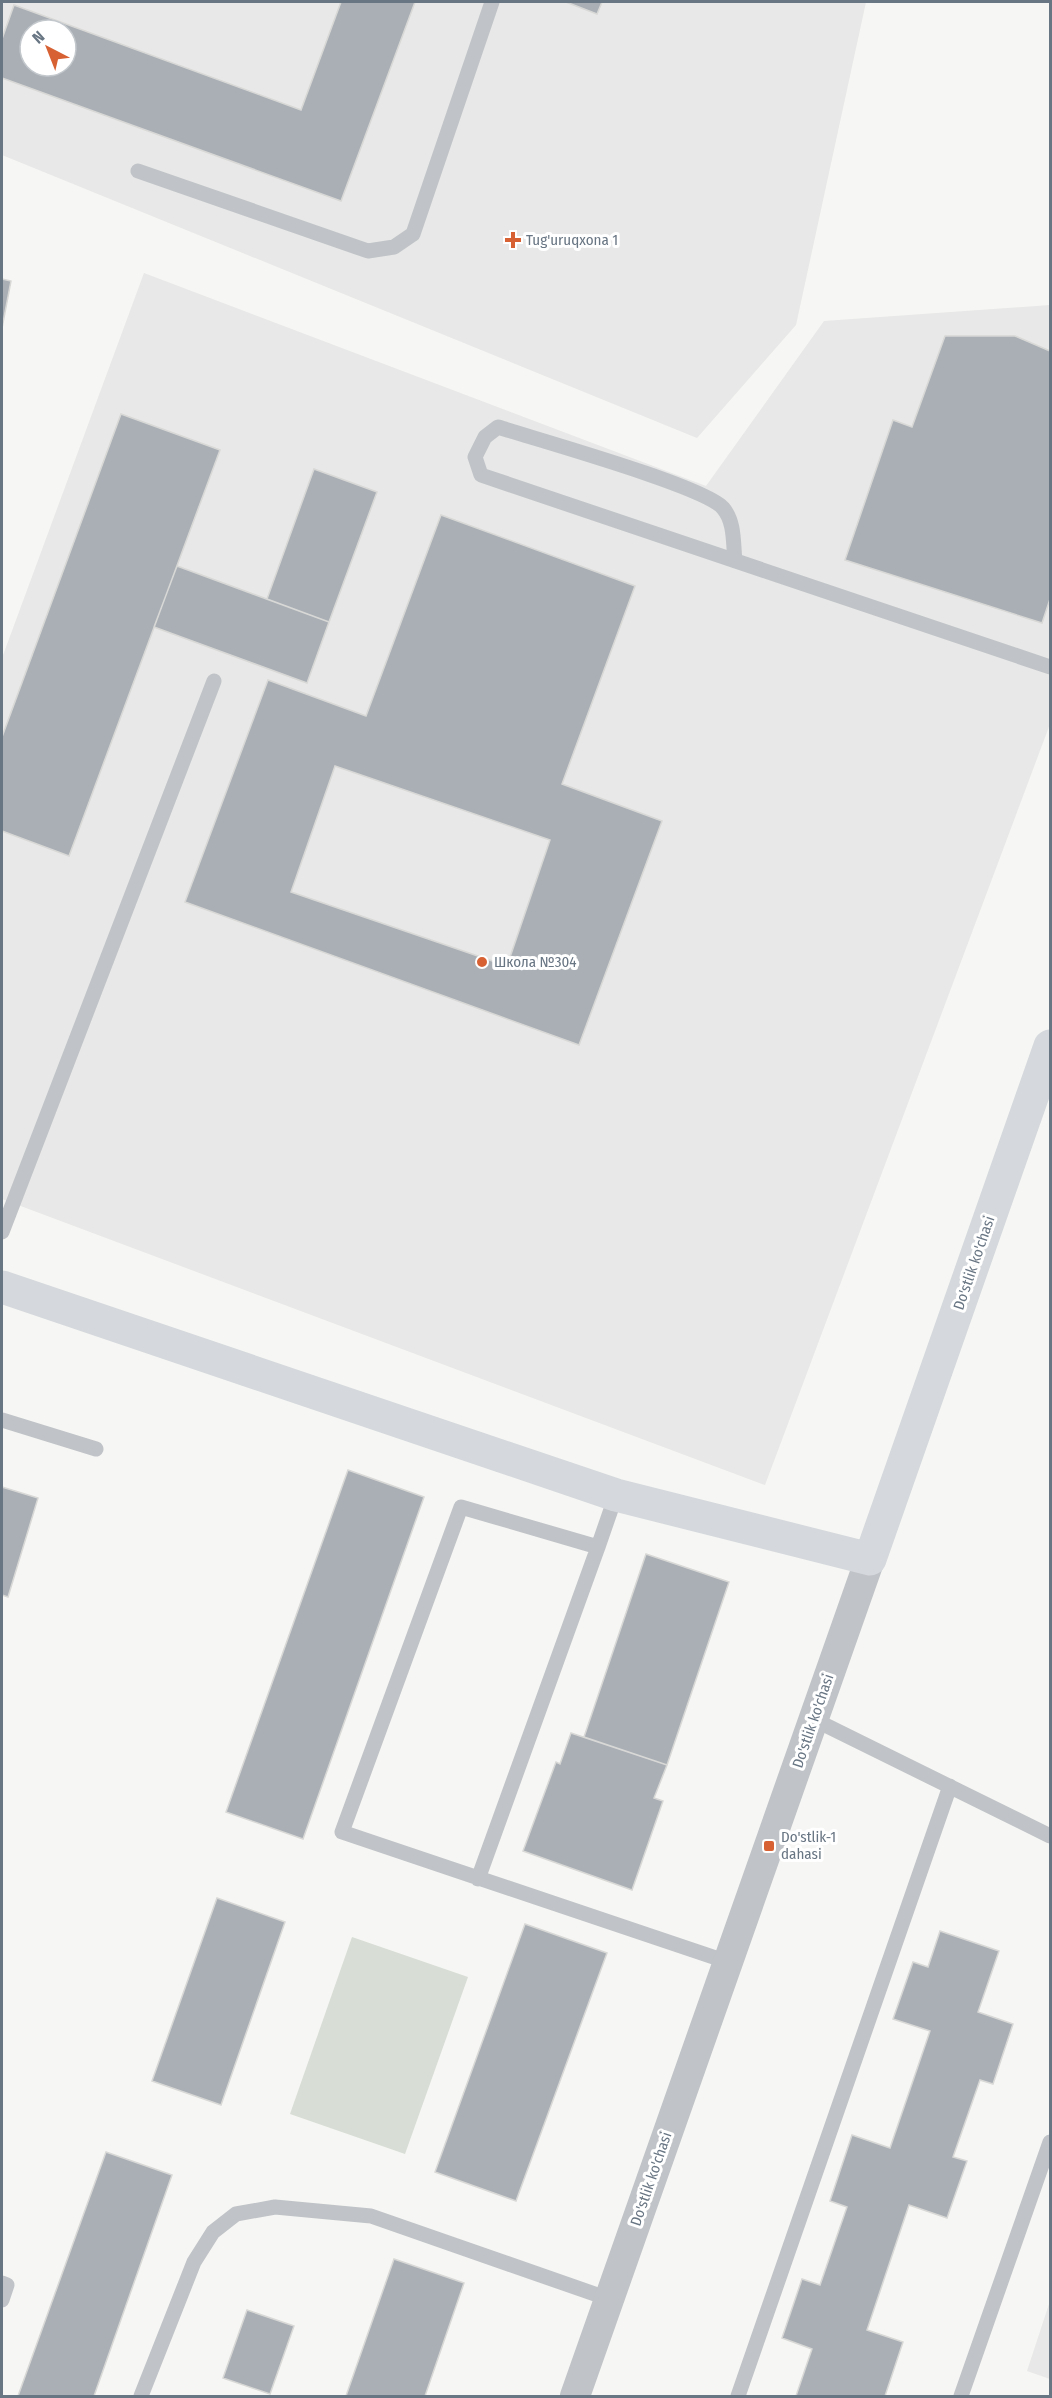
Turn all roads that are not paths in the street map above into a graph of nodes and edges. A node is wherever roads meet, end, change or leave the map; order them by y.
1 (492, 2) edge
2 (138, 171) dead end
3 (735, 561) junction
4 (1050, 667) edge
5 (214, 681) dead end
6 (1050, 1046) edge
7 (2, 1232) edge
8 (2, 1287) edge
9 (2, 1420) edge
10 (96, 1449) dead end
11 (616, 1495) junction
12 (598, 1547) junction
13 (870, 1559) junction
14 (813, 1719) junction
15 (950, 1786) junction
16 (1050, 1836) edge
17 (478, 1879) junction
18 (728, 1962) junction
19 (1050, 2142) edge
20 (2, 2283) edge
21 (609, 2299) junction
22 (2, 2300) edge
23 (141, 2397) edge
24 (575, 2397) edge
25 (738, 2397) edge
26 (961, 2397) edge

1 - 2 lane
3 - 3 lane
3 - 4 lane
5 - 7 lane
6 - 13 street, Do'stlik ko'chasi
8 - 11 street
9 - 10 lane
11 - 12 lane
11 - 13 street
12 - 17 lane
12 - 17 lane
13 - 14 street, Do'stlik ko'chasi
14 - 15 lane
14 - 18 street, Do'stlik ko'chasi
15 - 16 lane
15 - 25 lane
17 - 18 lane
18 - 21 street, Do'stlik ko'chasi
19 - 26 lane
20 - 22 lane
21 - 23 lane
21 - 24 street, Do'stlik ko'chasi

